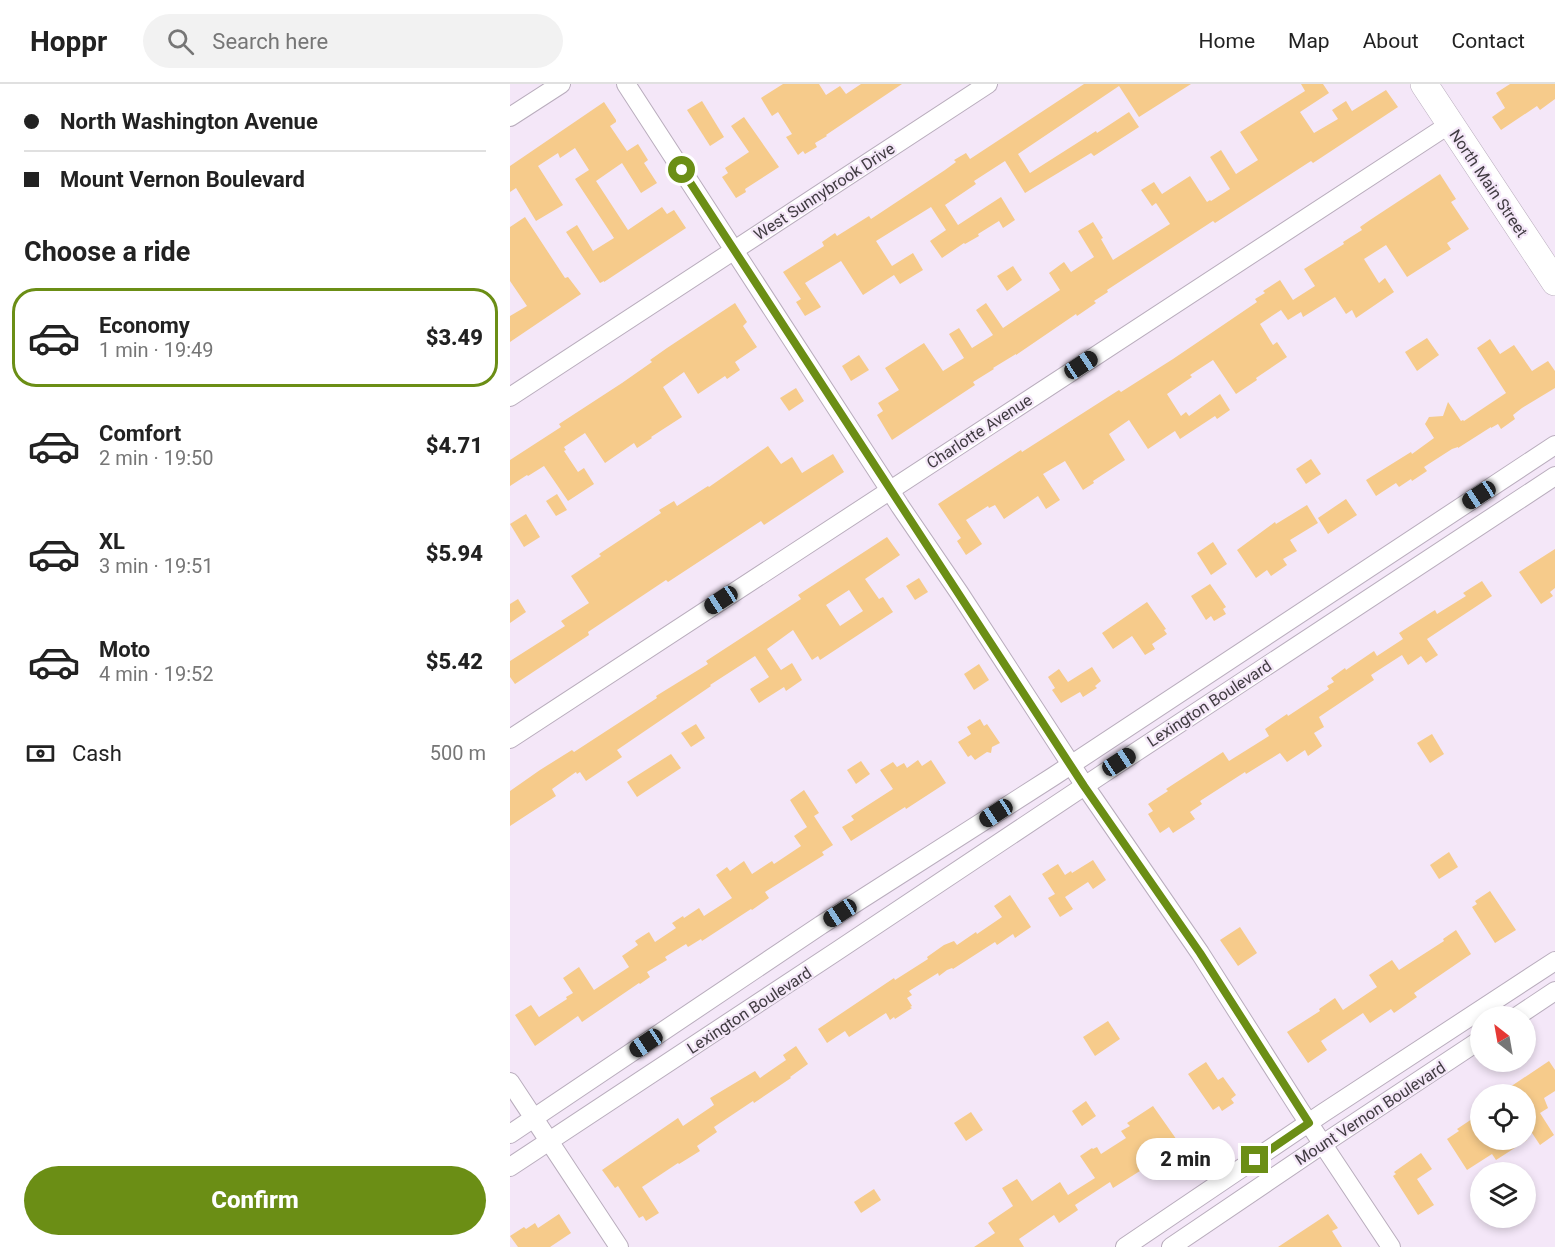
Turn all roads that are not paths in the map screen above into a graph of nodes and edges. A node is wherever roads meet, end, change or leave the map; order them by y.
1 (561, 84) edge
2 (626, 84) edge
3 (988, 84) edge
4 (1428, 86) edge
5 (510, 117) edge
6 (1450, 124) junction
7 (734, 250) junction
8 (1555, 282) edge
9 (510, 398) edge
10 (1555, 445) edge
11 (1555, 476) edge
12 (890, 489) junction
13 (1327, 594) junction
14 (1341, 616) junction
15 (510, 739) edge
16 (1071, 765) junction
17 (1084, 786) junction
18 (821, 925) junction
19 (837, 951) junction
20 (1555, 961) edge
21 (1555, 991) edge
22 (1532, 1006) edge
23 (1470, 1047) edge
24 (510, 1082) edge
25 (534, 1118) junction
26 (1309, 1123) junction
27 (510, 1134) edge
28 (549, 1142) junction
29 (1323, 1144) junction
30 (510, 1167) edge
31 (619, 1247) edge
32 (1125, 1247) edge
33 (1171, 1247) edge
34 (1391, 1247) edge

1 - 5 street
2 - 7 street
3 - 7 street, West Sunnybrook Drive
4 - 6 main road, North Main Street
6 - 8 main road, North Main Street
6 - 12 street, Charlotte Avenue
7 - 9 street, West Sunnybrook Drive
7 - 12 street
10 - 13 street, Lexington Boulevard
11 - 14 street, Lexington Boulevard
12 - 15 street, Charlotte Avenue
12 - 16 street
13 - 14 street
13 - 16 street, Lexington Boulevard
14 - 17 street, Lexington Boulevard
16 - 17 street
16 - 18 street, Lexington Boulevard
17 - 19 street, Lexington Boulevard
17 - 26 street
18 - 19 street
18 - 25 street, Lexington Boulevard
19 - 28 street, Lexington Boulevard
20 - 26 street, Mount Vernon Boulevard
21 - 22 street
23 - 29 street, Mount Vernon Boulevard
24 - 25 street
25 - 27 street, Lexington Boulevard
25 - 28 street
26 - 29 street
26 - 32 street, Mount Vernon Boulevard
28 - 30 street, Lexington Boulevard
28 - 31 street
29 - 33 street, Mount Vernon Boulevard
29 - 34 street

